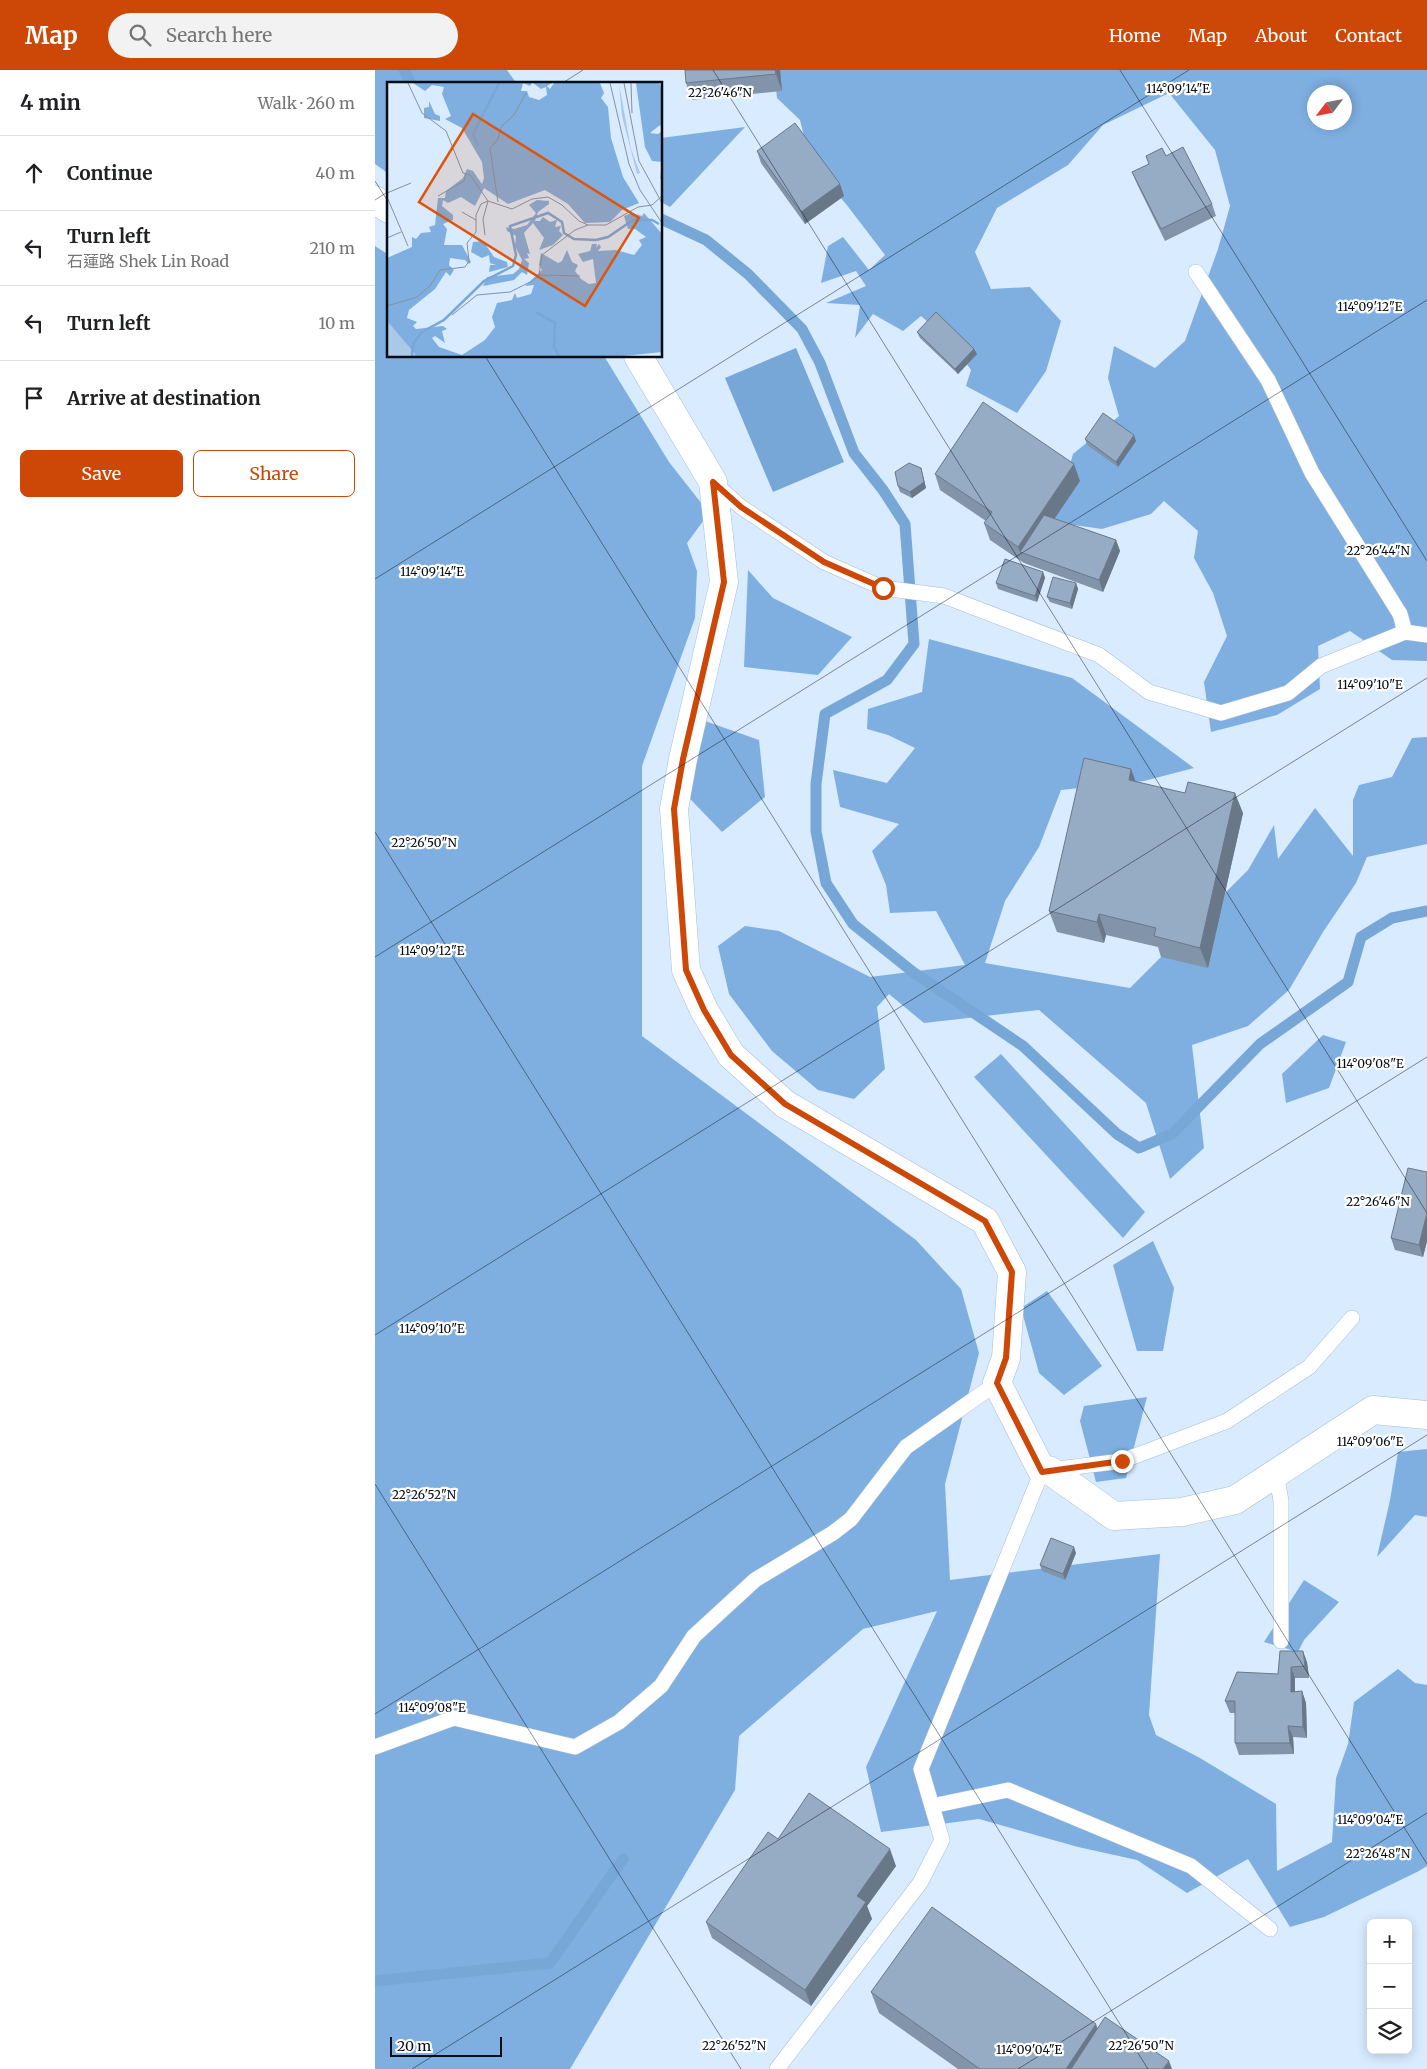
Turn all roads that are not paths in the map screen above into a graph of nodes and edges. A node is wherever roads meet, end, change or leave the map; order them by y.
1 (375, 200) edge
2 (387, 208) edge
3 (1196, 272) dead end
4 (639, 358) edge
5 (713, 482) junction
6 (1405, 632) junction
7 (1427, 635) edge
8 (1352, 1318) dead end
9 (997, 1383) junction
10 (1427, 1415) edge
11 (1045, 1471) junction
12 (1276, 1473) junction
13 (1281, 1641) dead end
14 (375, 1747) edge
15 (932, 1806) junction
16 (1270, 1929) dead end
17 (777, 2069) edge

1 - 2 street
3 - 6 lane
4 - 5 street
5 - 6 lane
5 - 9 street
6 - 7 lane
8 - 11 lane
9 - 11 street
9 - 14 lane
10 - 12 street
11 - 12 street
11 - 15 lane
12 - 13 lane
15 - 16 lane
15 - 17 lane

